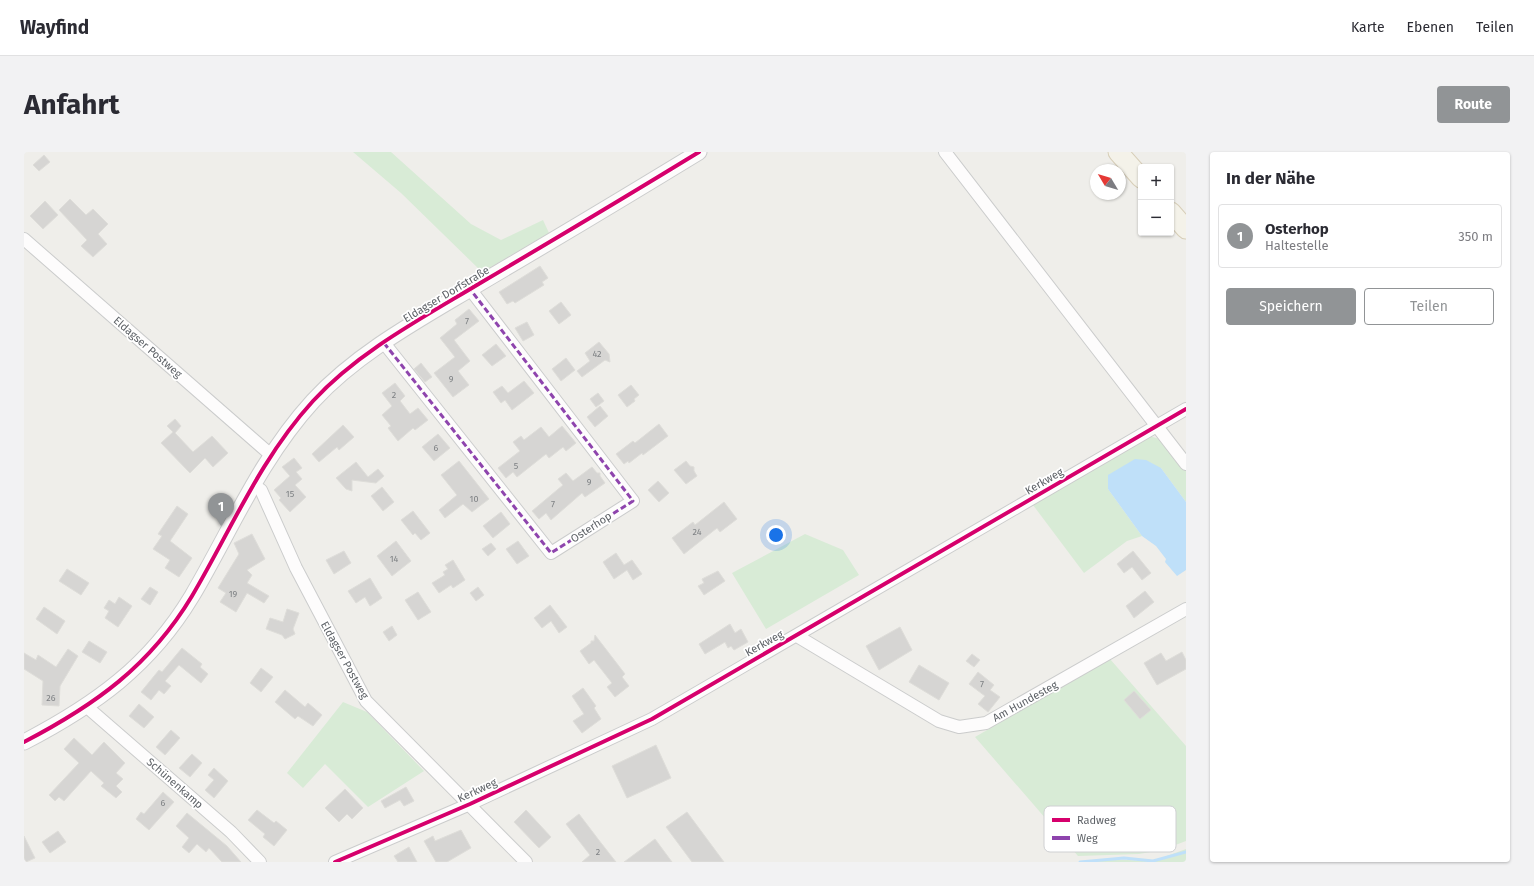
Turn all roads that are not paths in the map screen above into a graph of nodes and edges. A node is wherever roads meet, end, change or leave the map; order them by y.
1 (699, 152) edge
2 (944, 152) edge
3 (1118, 152) edge
4 (1138, 175) edge
5 (1174, 215) edge
6 (1186, 229) edge
7 (24, 239) edge
8 (470, 290) junction
9 (384, 344) junction
10 (1186, 409) edge
11 (1157, 426) junction
12 (271, 455) junction
13 (1186, 464) edge
14 (252, 485) junction
15 (1186, 609) edge
16 (797, 636) junction
17 (86, 707) junction
18 (24, 742) edge
19 (470, 804) junction
20 (260, 862) edge
21 (335, 862) edge
22 (526, 862) edge

1 - 8 street, Eldagser Dorfstraße
2 - 11 street
3 - 4 main road
5 - 6 main road
7 - 12 street, Eldagser Postweg
8 - 9 street, Eldagser Dorfstraße
8 - 9 street, Osterhop
9 - 12 street, Eldagser Dorfstraße
10 - 11 street, Kerkweg
11 - 13 street
11 - 16 street, Kerkweg
12 - 14 street, Eldagser Dorfstraße
14 - 17 street, Eldagser Dorfstraße
14 - 19 street, Eldagser Postweg
15 - 16 street, Am Hundesteg
16 - 19 street, Kerkweg
17 - 18 street, Eldagser Dorfstraße
17 - 20 street, Schünenkamp
19 - 21 street, Kerkweg
19 - 22 street, Eldagser Postweg

